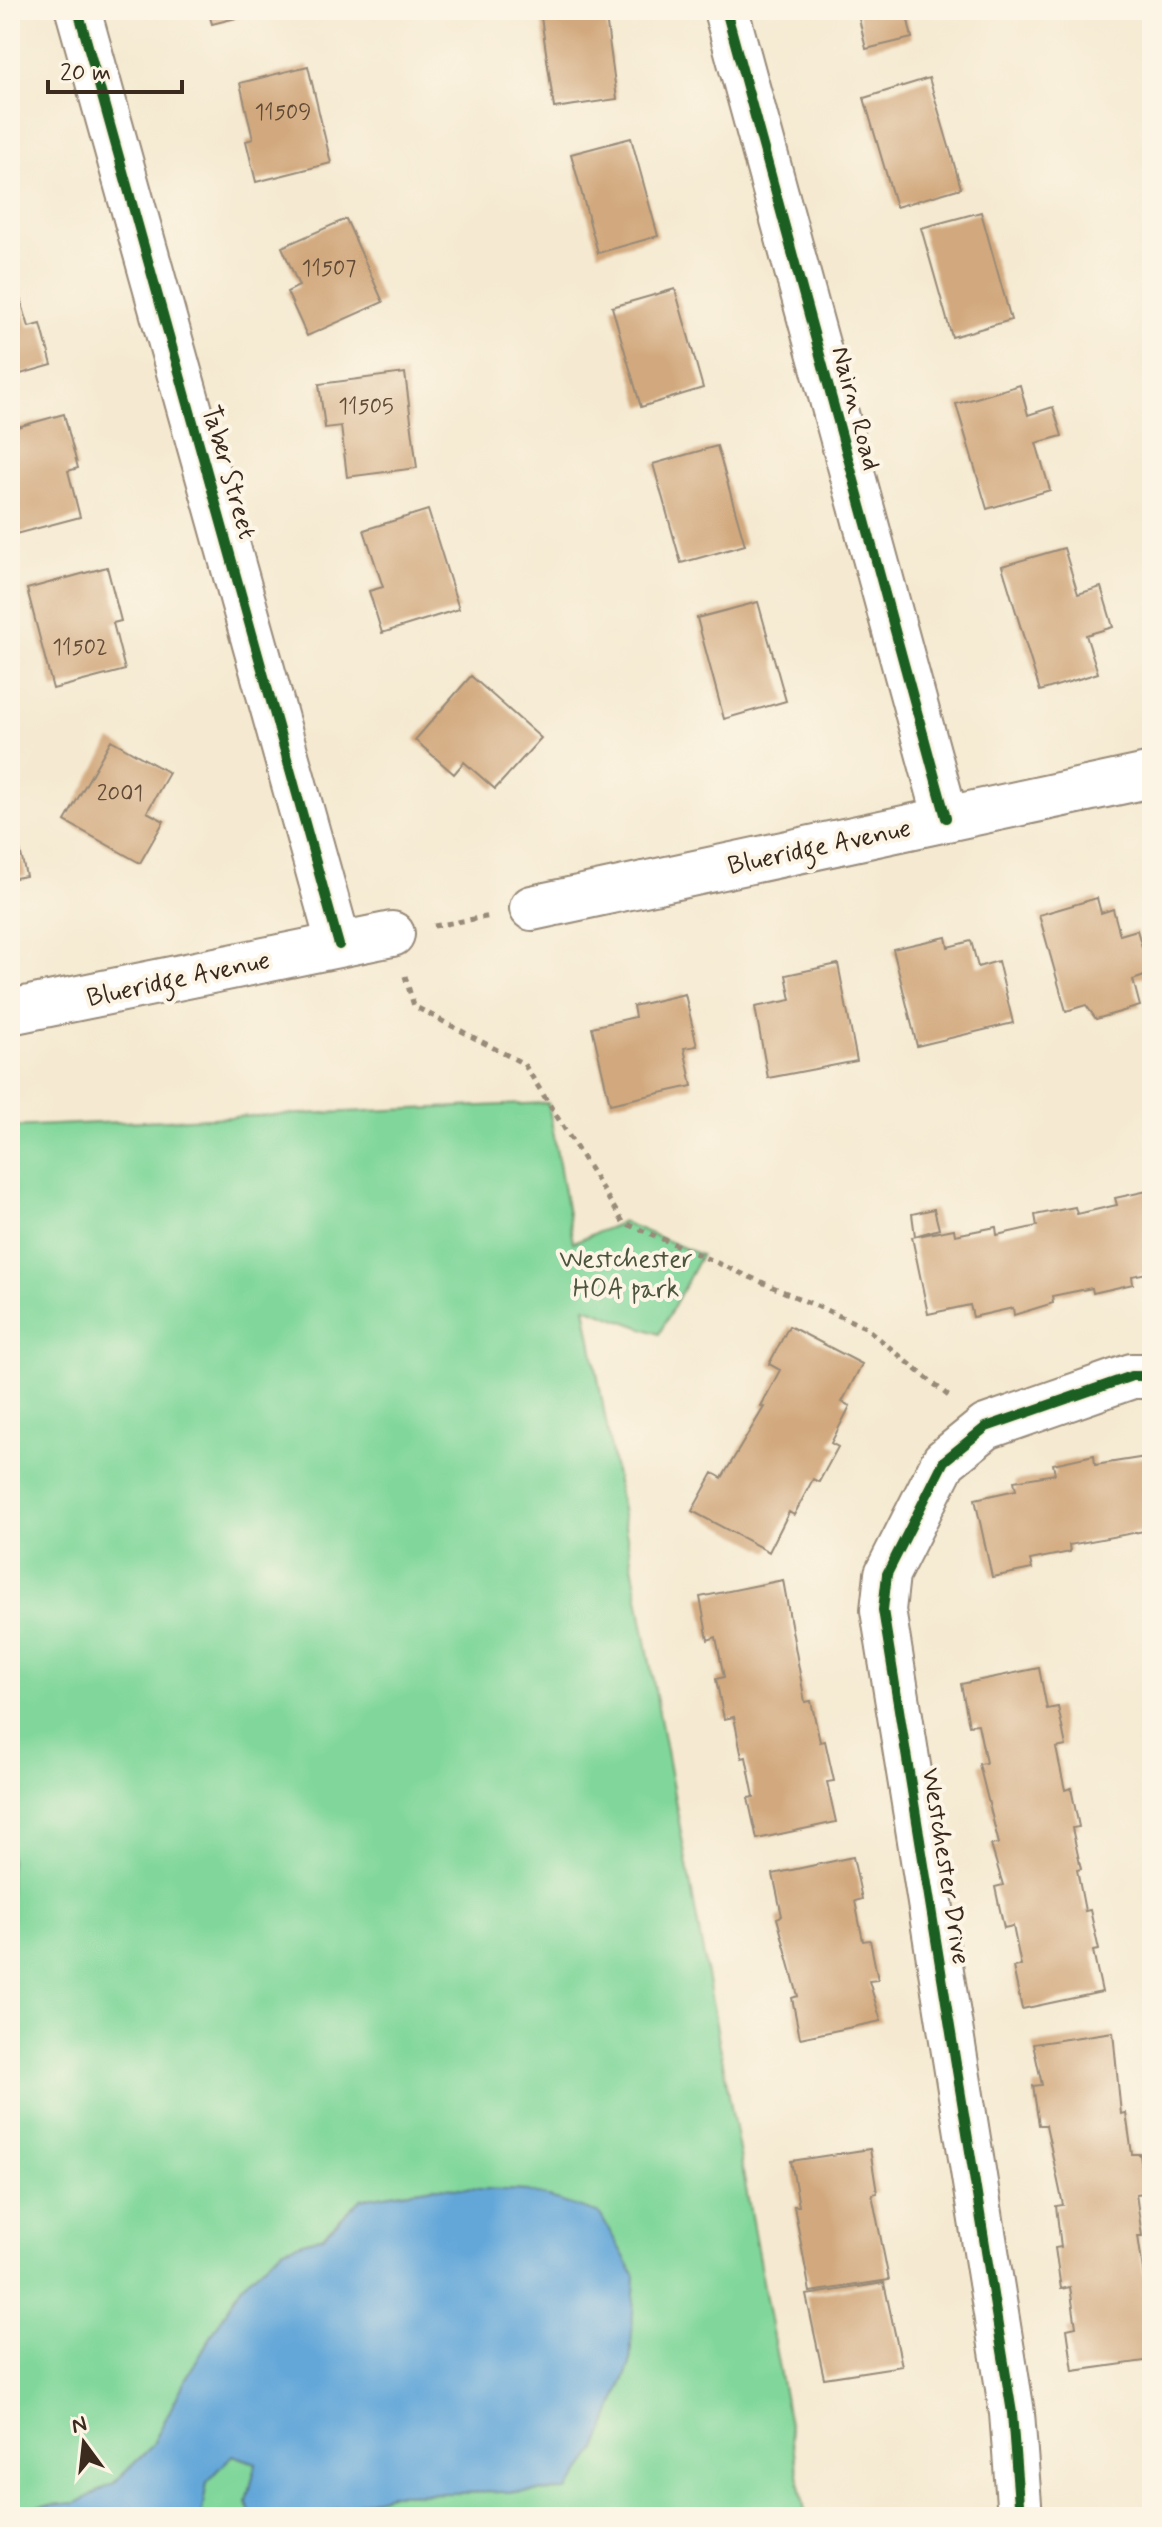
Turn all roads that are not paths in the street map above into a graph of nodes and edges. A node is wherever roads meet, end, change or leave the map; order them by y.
1 (78, 10) edge
2 (726, 10) edge
3 (1152, 775) edge
4 (946, 818) junction
5 (532, 908) road end
6 (392, 934) road end
7 (339, 945) junction
8 (10, 1012) edge
9 (1152, 1376) edge
10 (1020, 2517) edge

1 - 7 street, Taber Street
2 - 4 street, Nairn Road
3 - 4 street, Blueridge Avenue
4 - 5 street, Blueridge Avenue
6 - 7 street, Blueridge Avenue
7 - 8 street, Blueridge Avenue
9 - 10 street, Westchester Drive

